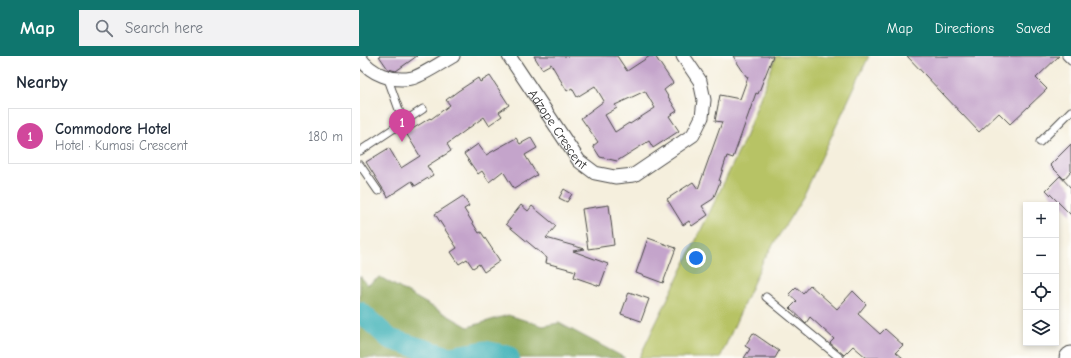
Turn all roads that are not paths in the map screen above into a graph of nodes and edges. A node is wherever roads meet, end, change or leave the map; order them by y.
1 (453, 56) edge
2 (509, 56) edge
3 (683, 56) edge
4 (1066, 56) edge
5 (360, 58) edge
6 (1071, 61) edge
7 (388, 79) junction
8 (423, 108) dead end
9 (1071, 111) edge
10 (402, 121) junction
11 (1040, 142) dead end
12 (360, 151) edge
13 (360, 165) edge
14 (378, 191) dead end
15 (766, 297) dead end
16 (1071, 356) edge
17 (840, 358) edge
18 (1068, 358) edge

1 - 7 street
2 - 3 street, Adzope Crescent
4 - 6 lane
5 - 7 street
7 - 10 lane
8 - 10 lane
9 - 11 lane
10 - 12 lane
13 - 14 lane
15 - 17 lane
16 - 18 main road

